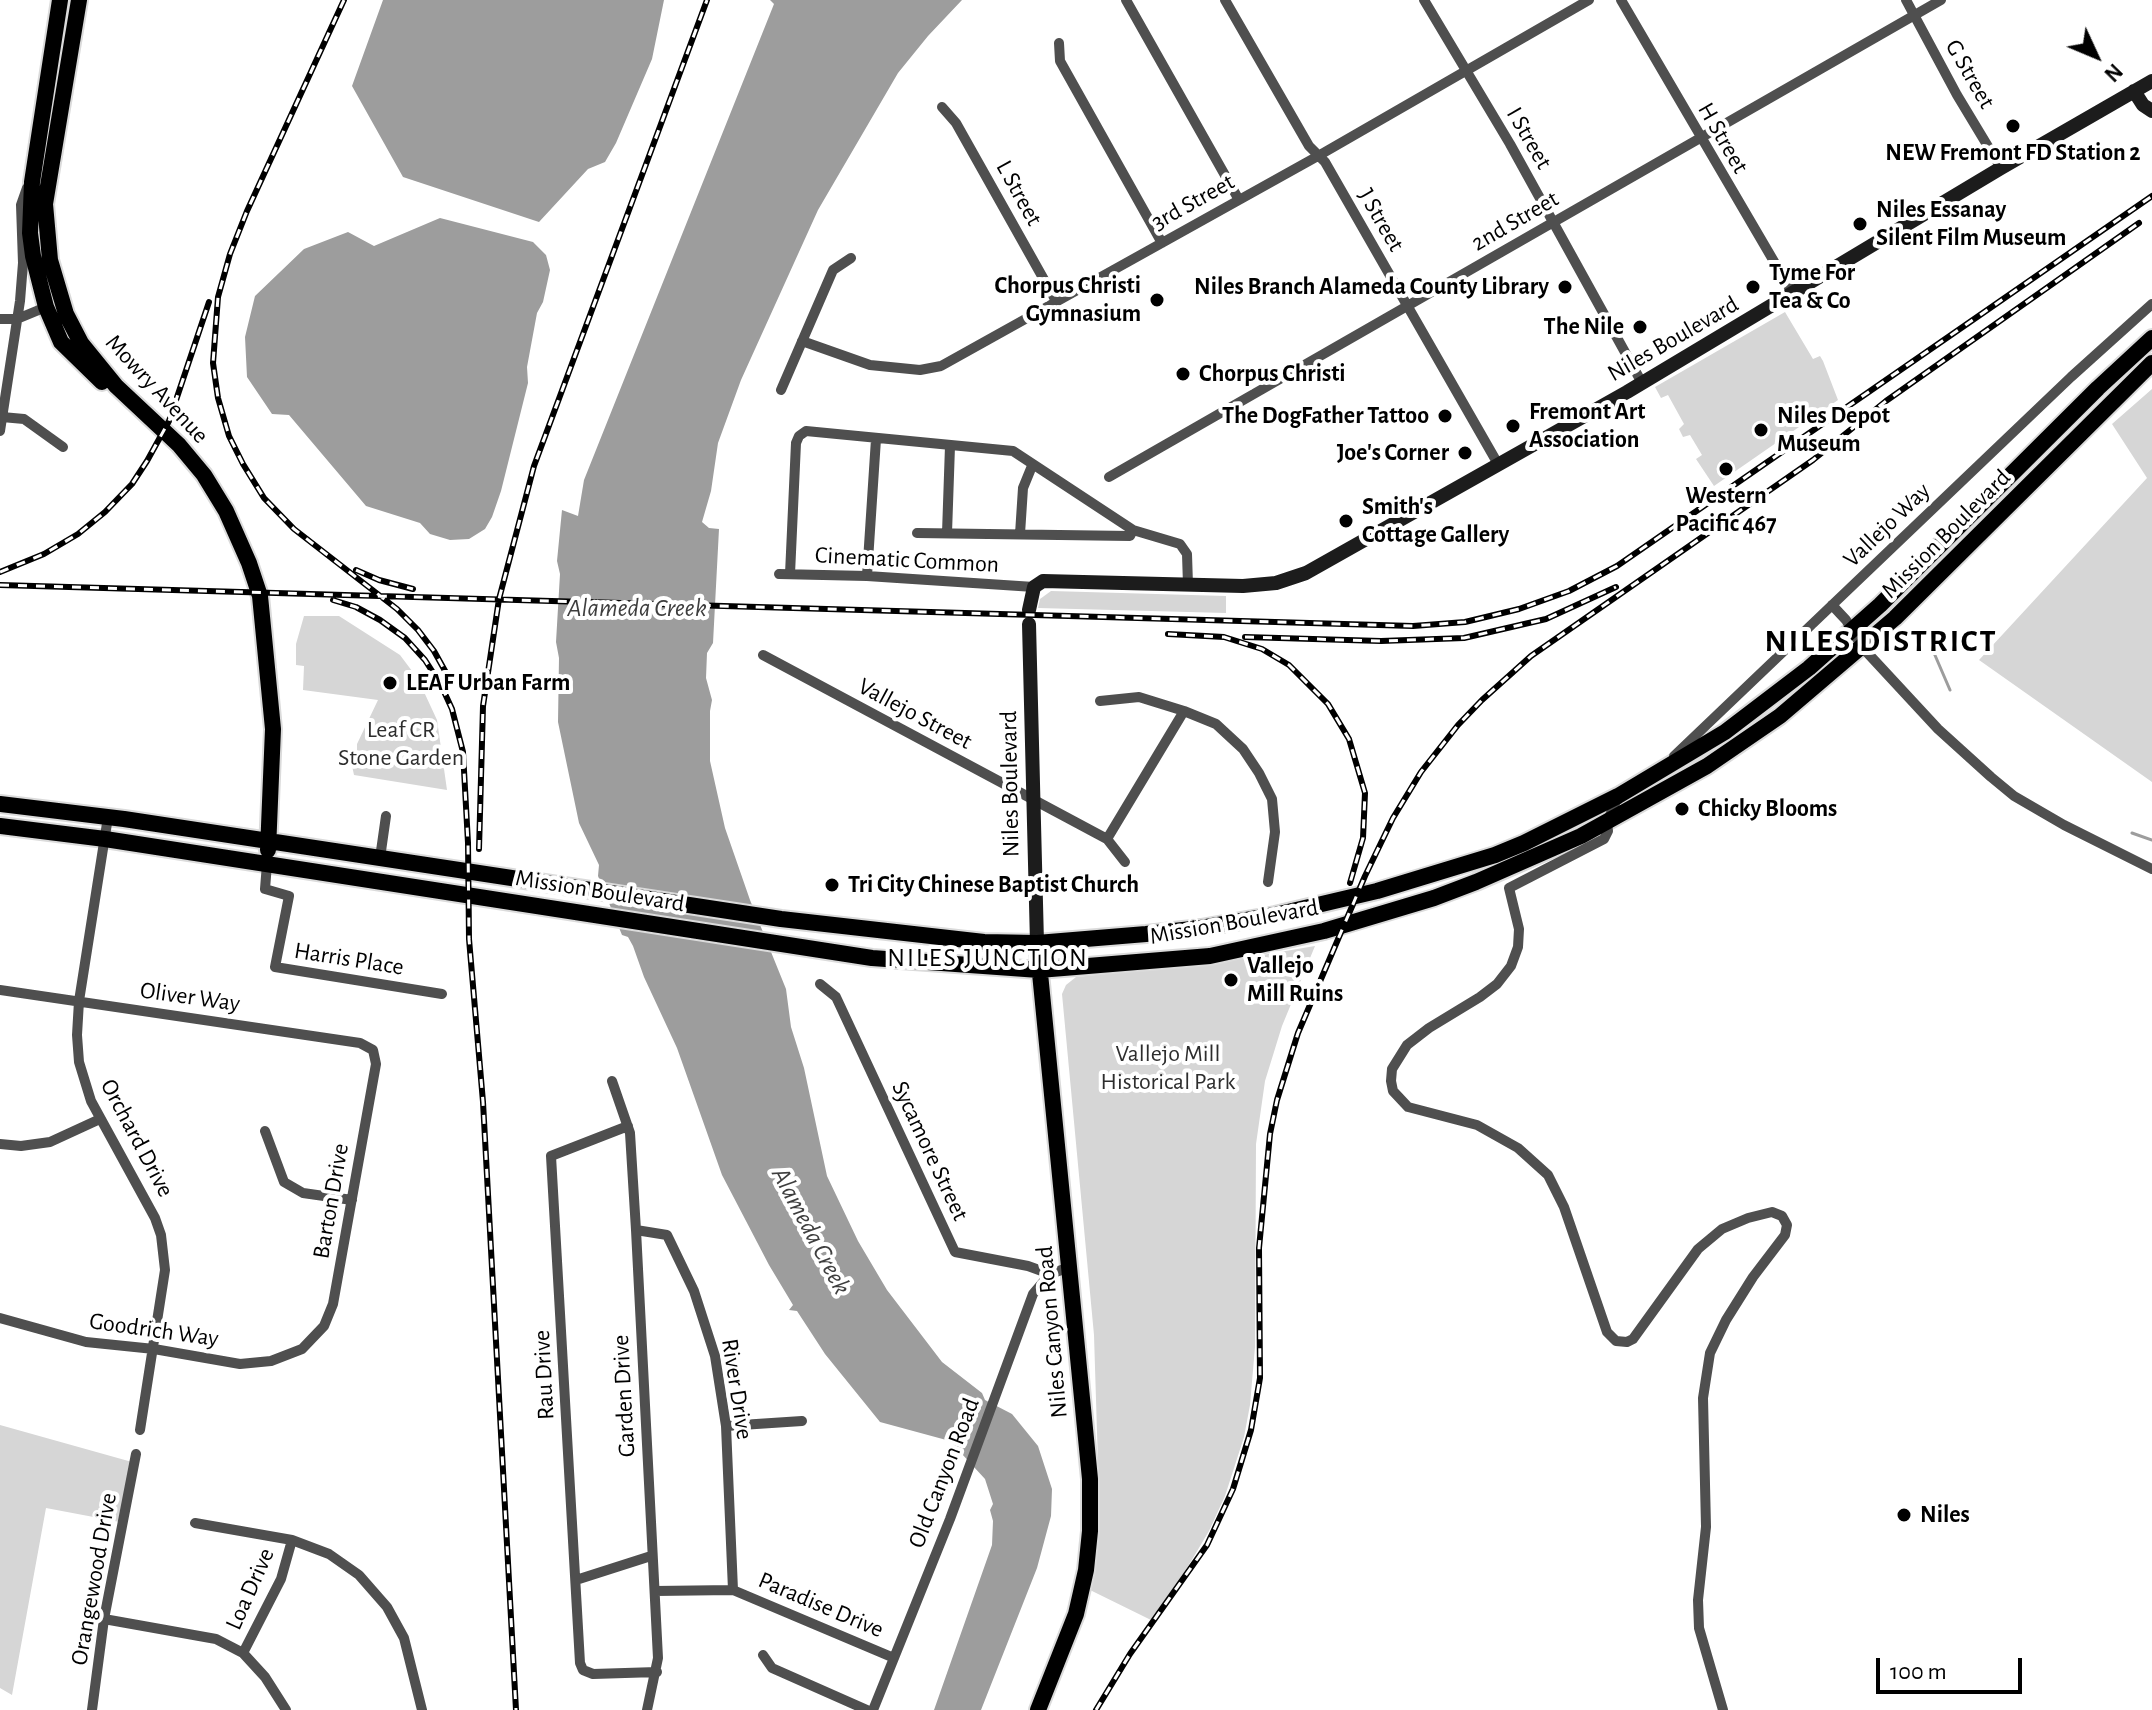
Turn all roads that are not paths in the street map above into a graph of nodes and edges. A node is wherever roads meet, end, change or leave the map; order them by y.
1 (60, 0) edge
2 (79, 0) edge
3 (1126, 0) edge
4 (1225, 0) edge
5 (1424, 0) edge
6 (1589, 0) edge
7 (1621, 0) edge
8 (1906, 0) edge
9 (1941, 0) edge
10 (1914, 15) junction
11 (1059, 43) dead end
12 (1465, 71) junction
13 (2152, 81) edge
14 (2134, 91) junction
15 (942, 107) dead end
16 (2152, 111) edge
17 (1700, 138) junction
18 (37, 152) junction
19 (1318, 156) junction
20 (54, 157) junction
21 (2001, 168) junction
22 (33, 175) junction
23 (1239, 200) junction
24 (1554, 222) junction
25 (1162, 243) junction
26 (851, 258) dead end
27 (50, 260) junction
28 (1793, 294) junction
29 (1056, 301) junction
30 (2152, 304) edge
31 (46, 307) junction
32 (1407, 307) junction
33 (0, 319) edge
34 (17, 319) junction
35 (2152, 338) edge
36 (802, 341) junction
37 (2152, 363) edge
38 (103, 373) junction
39 (1642, 383) junction
40 (781, 390) dead end
41 (2, 417) junction
42 (0, 431) edge
43 (876, 439) junction
44 (950, 446) junction
45 (63, 447) dead end
46 (1498, 464) junction
47 (1032, 466) junction
48 (2016, 471) junction
49 (1109, 477) dead end
50 (2029, 485) junction
51 (1133, 530) junction
52 (917, 533) dead end
53 (947, 533) junction
54 (1020, 534) junction
55 (867, 576) junction
56 (1188, 585) junction
57 (1034, 587) junction
58 (1832, 605) junction
59 (1852, 631) junction
60 (1862, 647) junction
61 (763, 655) dead end
62 (267, 661) junction
63 (1100, 701) dead end
64 (1184, 711) junction
65 (1697, 750) junction
66 (1707, 766) junction
67 (1652, 777) junction
68 (1618, 796) junction
69 (1031, 798) junction
70 (0, 804) edge
71 (386, 816) dead end
72 (108, 817) junction
73 (1607, 823) junction
74 (0, 826) edge
75 (105, 839) junction
76 (1107, 839) junction
77 (270, 841) junction
78 (380, 858) junction
79 (1125, 862) dead end
80 (267, 864) junction
81 (2152, 869) edge
82 (1268, 882) dead end
83 (1037, 943) junction
84 (1039, 970) junction
85 (820, 984) dead end
86 (0, 990) edge
87 (442, 994) dead end
88 (79, 1001) junction
89 (373, 1050) joint
90 (612, 1081) dead end
91 (100, 1119) junction
92 (628, 1126) junction
93 (265, 1131) dead end
94 (0, 1144) edge
95 (352, 1200) junction
96 (636, 1230) junction
97 (1070, 1267) junction
98 (1050, 1274) junction
99 (0, 1318) edge
100 (154, 1349) junction
101 (302, 1349) joint
102 (802, 1421) dead end
103 (726, 1426) junction
104 (140, 1430) dead end
105 (136, 1454) dead end
106 (195, 1523) dead end
107 (292, 1540) junction
108 (651, 1556) junction
109 (576, 1580) junction
110 (733, 1590) junction
111 (655, 1591) junction
112 (104, 1619) junction
113 (243, 1653) junction
114 (763, 1655) dead end
115 (894, 1658) junction
116 (657, 1672) junction
117 (92, 1710) edge
118 (286, 1710) edge
119 (422, 1710) edge
120 (647, 1710) edge
121 (870, 1710) edge
122 (1038, 1710) edge
123 (1723, 1710) edge

1 - 18 main road, Mowry Avenue
2 - 20 main road, Mowry Avenue
3 - 23 street
4 - 19 street, J Street
5 - 12 street, I Street
6 - 12 street, 3rd Street
7 - 17 street, H Street
8 - 10 street, G Street
9 - 10 street, 2nd Street
10 - 17 street, 2nd Street
10 - 21 street, G Street
11 - 25 street
12 - 19 street, 3rd Street
12 - 24 street, I Street
13 - 14 main road, Niles Boulevard
14 - 16 main road
14 - 21 main road, Niles Boulevard
15 - 29 street, L Street
17 - 24 street, 2nd Street
17 - 28 street, H Street
18 - 20 main road
18 - 22 main road, Mowry Avenue
19 - 23 street, 3rd Street
19 - 32 street, J Street
20 - 27 main road, Mowry Avenue
21 - 28 main road, Niles Boulevard
22 - 31 main road, Mowry Avenue
22 - 34 street, Mowry Avenue
23 - 25 street, 3rd Street
24 - 32 street, 2nd Street
24 - 39 street, I Street
25 - 29 street, 3rd Street
26 - 36 street
27 - 31 main road
27 - 38 main road, Mowry Avenue
28 - 39 main road, Niles Boulevard
29 - 36 street, 3rd Street
30 - 58 street, Vallejo Way
31 - 34 street
31 - 38 main road
31 - 62 main road, Mowry Avenue
32 - 46 street, J Street
32 - 49 street, 2nd Street
33 - 34 street
34 - 41 street, Mowry Avenue
35 - 48 main road, Mission Boulevard
36 - 40 street
37 - 50 main road, Mission Boulevard
38 - 62 main road, Mowry Avenue
39 - 46 main road, Niles Boulevard
41 - 42 street, Mowry Avenue
41 - 45 street
43 - 44 street
43 - 55 street
43 - 55 street, Cinematic Common
44 - 47 street
44 - 53 street
46 - 56 main road, Niles Boulevard
47 - 51 street
47 - 54 street
48 - 50 main road
48 - 59 main road, Mission Boulevard
50 - 60 main road, Mission Boulevard
51 - 54 street
51 - 56 street
52 - 53 street
53 - 54 street
55 - 57 street, Cinematic Common
56 - 57 main road, Niles Boulevard
57 - 69 main road, Niles Boulevard
58 - 59 street
58 - 67 street, Vallejo Way
59 - 60 street
59 - 65 main road, Mission Boulevard
60 - 66 main road, Mission Boulevard
60 - 81 street
61 - 69 street, Vallejo Street
62 - 77 main road, Mowry Avenue
63 - 64 street
64 - 76 street
64 - 82 street
65 - 66 main road
65 - 67 main road, Mission Boulevard
66 - 73 main road, Mission Boulevard
67 - 68 main road, Mission Boulevard
68 - 73 street
68 - 83 main road, Mission Boulevard
69 - 76 street, Vallejo Street
69 - 83 main road, Niles Boulevard
70 - 72 main road, Mission Boulevard
71 - 78 street
72 - 75 street, Orchard Drive
72 - 77 main road, Mission Boulevard
73 - 84 main road, Mission Boulevard
73 - 123 street
74 - 75 main road, Mission Boulevard
75 - 80 main road, Mission Boulevard
75 - 88 street, Orchard Drive
76 - 79 street, Vallejo Street
77 - 78 main road, Mission Boulevard
77 - 80 main road, Mowry Avenue
78 - 83 main road, Mission Boulevard
80 - 84 main road, Mission Boulevard
80 - 87 street, Harris Place
83 - 84 main road, Niles Canyon Road
84 - 97 main road, Niles Canyon Road
85 - 98 street, Sycamore Street
86 - 88 street, Oliver Way
88 - 89 street, Oliver Way
88 - 91 street, Orchard Drive
89 - 95 street, Barton Drive
90 - 92 street, Garden Drive
91 - 94 street
91 - 100 street, Orchard Drive
92 - 96 street, Garden Drive
92 - 109 street, Rau Drive
93 - 95 street
95 - 101 street, Barton Drive
96 - 103 street, River Drive
96 - 108 street, Garden Drive
97 - 98 street
97 - 122 main road, Niles Canyon Road
98 - 115 street, Old Canyon Road
99 - 100 street, Goodrich Way
100 - 101 street, Goodrich Way
100 - 104 street, Orchard Drive
102 - 103 street
103 - 110 street, River Drive
105 - 112 street, Orangewood Drive
106 - 107 street
107 - 113 street, Loa Drive
107 - 119 street
108 - 109 street
108 - 111 street, Garden Drive
109 - 116 street, Rau Drive
110 - 111 street
110 - 115 street, Paradise Drive
111 - 116 street, Garden Drive
112 - 113 street
112 - 117 street, Orangewood Drive
113 - 118 street
114 - 121 street
115 - 121 street, Old Canyon Road
116 - 120 street, Garden Drive

